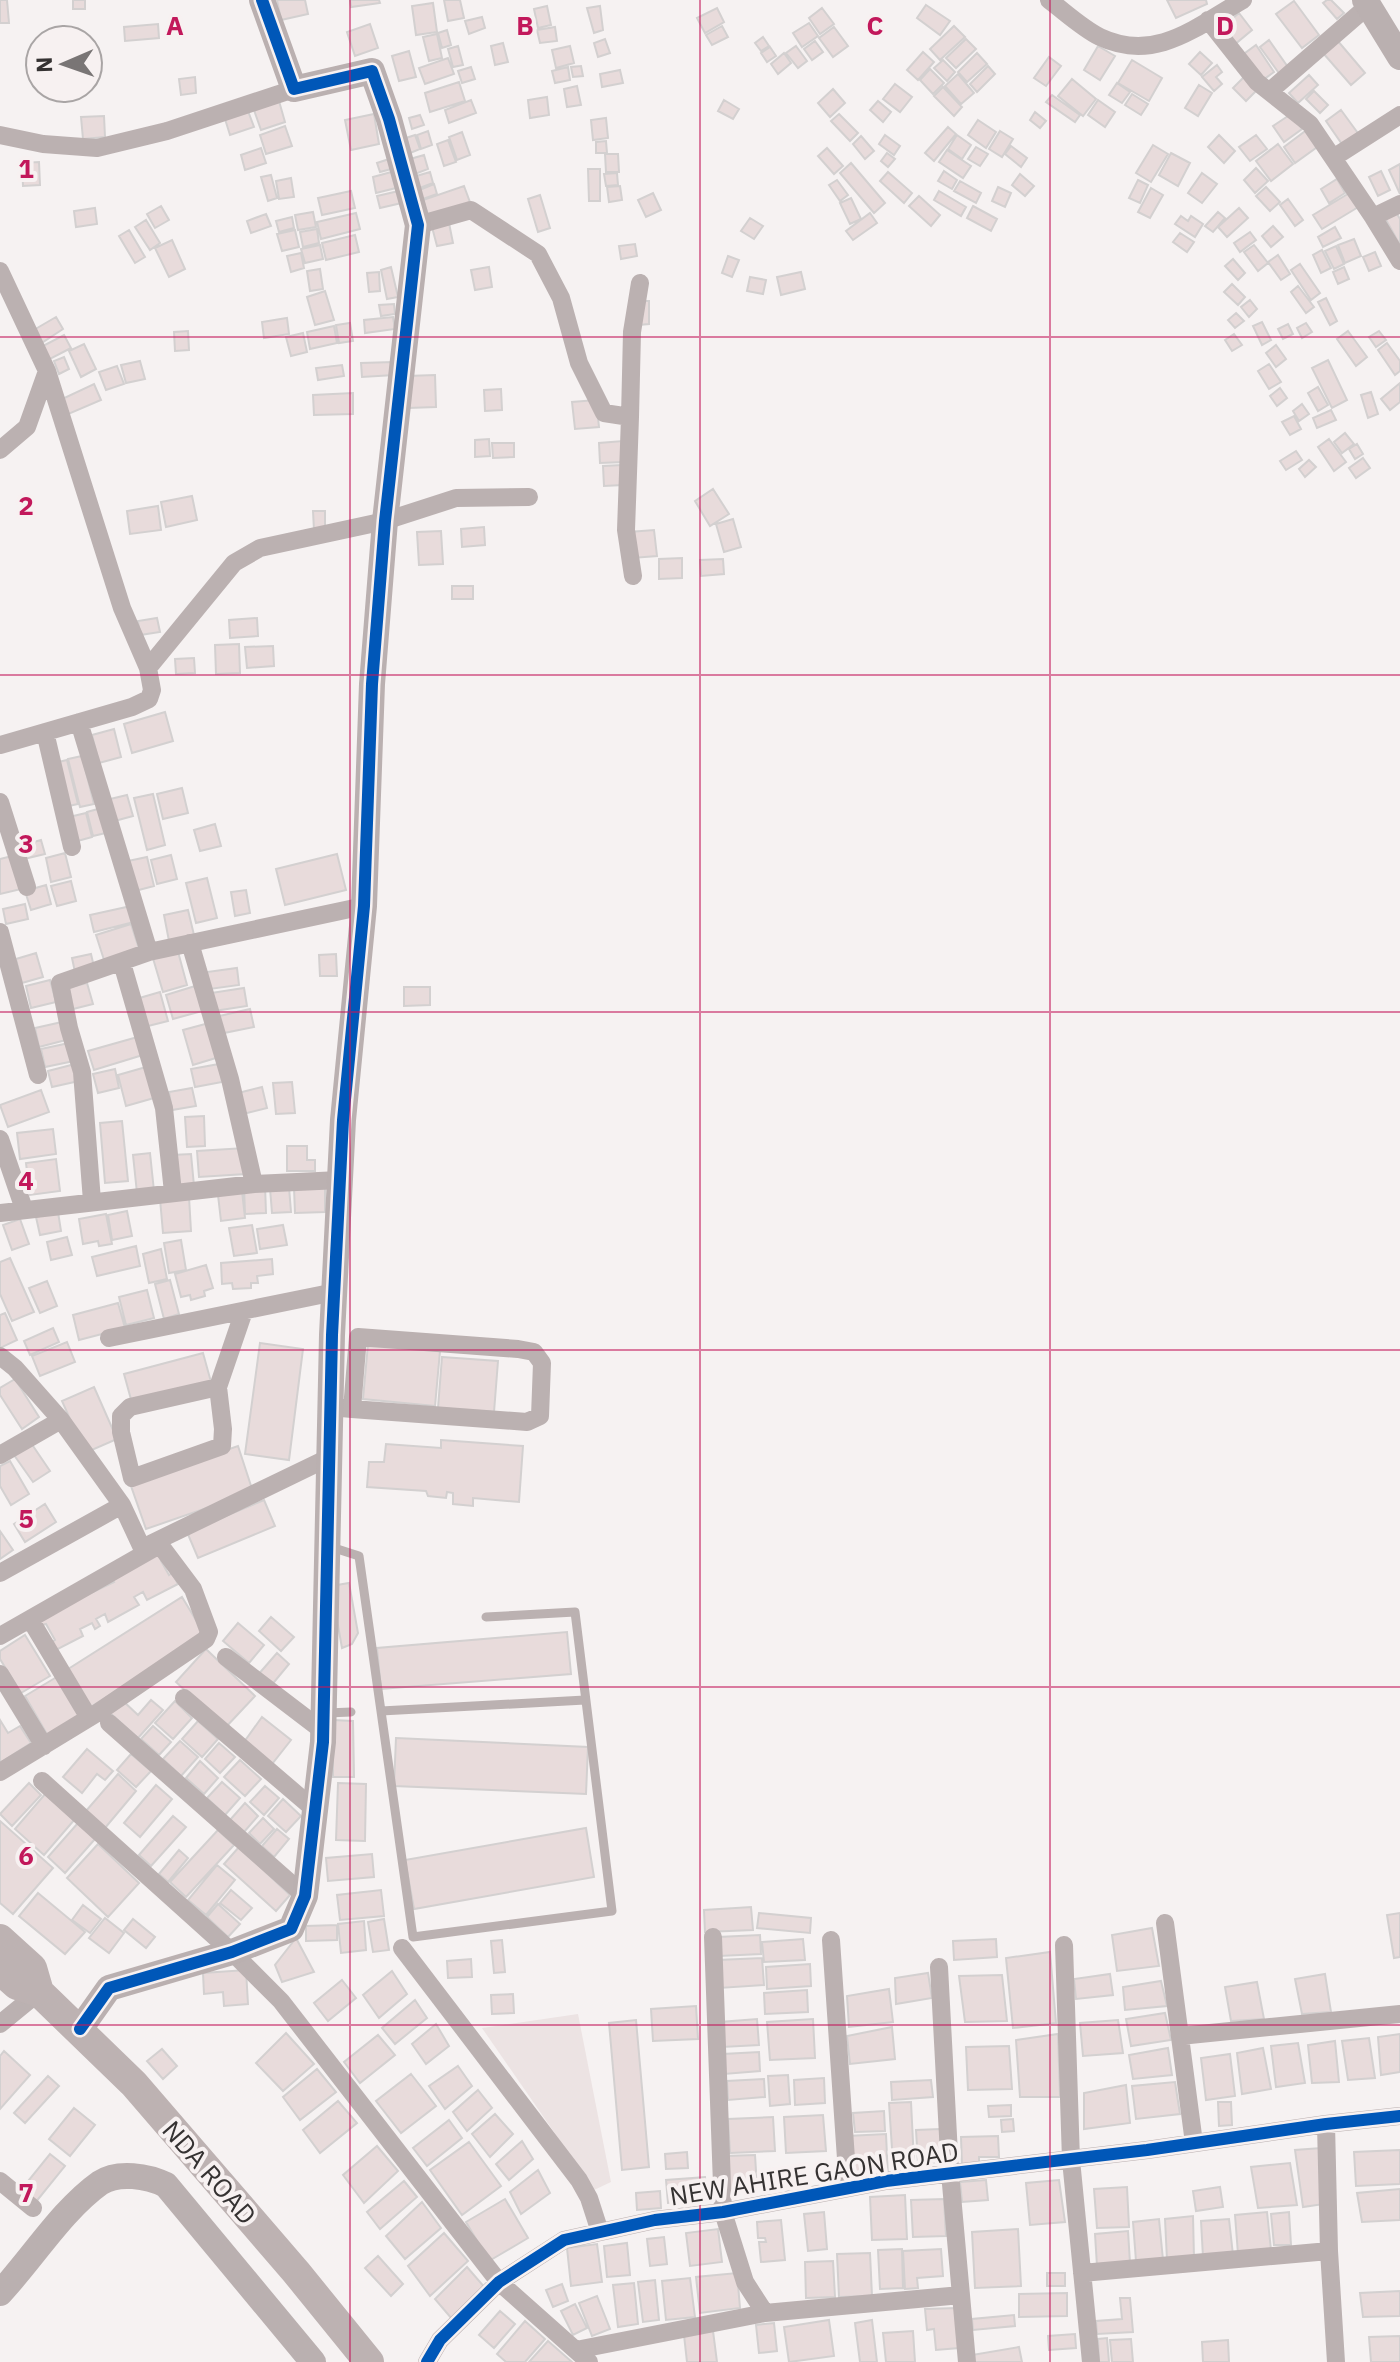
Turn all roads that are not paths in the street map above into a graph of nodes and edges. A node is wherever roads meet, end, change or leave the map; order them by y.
1 (262, 0) edge
2 (1049, 0) edge
3 (1243, 0) edge
4 (1359, 5) edge
5 (1208, 20) junction
6 (1400, 57) edge
7 (294, 89) junction
8 (1270, 91) junction
9 (1400, 115) edge
10 (0, 135) edge
11 (1333, 158) junction
12 (1400, 204) edge
13 (1373, 217) junction
14 (418, 225) junction
15 (1400, 261) edge
16 (0, 271) edge
17 (640, 283) dead end
18 (47, 371) junction
19 (630, 417) junction
20 (0, 450) edge
21 (529, 497) dead end
22 (385, 521) junction
23 (633, 576) dead end
24 (148, 668) junction
25 (79, 722) junction
26 (45, 732) junction
27 (0, 745) edge
28 (0, 802) edge
29 (72, 847) dead end
30 (27, 887) dead end
31 (364, 906) junction
32 (0, 932) edge
33 (190, 943) junction
34 (149, 952) junction
35 (122, 963) junction
36 (38, 1075) dead end
37 (0, 1139) edge
38 (340, 1180) junction
39 (254, 1184) junction
40 (173, 1192) junction
41 (92, 1201) junction
42 (24, 1209) junction
43 (0, 1213) edge
44 (335, 1292) junction
45 (244, 1311) junction
46 (109, 1338) dead end
47 (0, 1356) edge
48 (218, 1387) junction
49 (342, 1408) junction
50 (61, 1420) junction
51 (0, 1455) edge
52 (330, 1457) junction
53 (122, 1505) junction
54 (328, 1546) junction
55 (0, 1573) edge
56 (486, 1617) dead end
57 (30, 1619) junction
58 (0, 1636) edge
59 (226, 1657) dead end
60 (0, 1674) edge
61 (184, 1698) dead end
62 (585, 1700) junction
63 (381, 1711) junction
64 (351, 1712) dead end
65 (89, 1718) junction
66 (324, 1722) junction
67 (109, 1723) dead end
68 (44, 1746) junction
69 (0, 1772) edge
70 (42, 1781) dead end
71 (315, 1810) junction
72 (305, 1896) junction
73 (1165, 1923) dead end
74 (713, 1937) dead end
75 (0, 1939) edge
76 (831, 1940) dead end
77 (1064, 1945) dead end
78 (402, 1948) dead end
79 (232, 1952) junction
80 (939, 1967) dead end
81 (0, 1970) edge
82 (39, 1992) junction
83 (1400, 2014) edge
84 (0, 2024) edge
85 (80, 2029) junction
86 (1180, 2036) junction
87 (1400, 2116) edge
88 (1326, 2124) junction
89 (1194, 2143) junction
90 (1071, 2160) junction
91 (950, 2173) junction
92 (0, 2181) edge
93 (848, 2188) junction
94 (33, 2208) dead end
95 (723, 2212) junction
96 (600, 2232) junction
97 (1329, 2251) junction
98 (1082, 2273) junction
99 (499, 2282) junction
100 (0, 2293) edge
101 (961, 2295) junction
102 (765, 2313) junction
103 (582, 2356) edge
104 (313, 2362) edge
105 (369, 2362) edge
106 (427, 2362) edge
107 (967, 2362) edge
108 (1091, 2362) edge
109 (1336, 2362) edge

1 - 7 street
2 - 5 street
3 - 5 street
4 - 6 street
4 - 8 street
5 - 8 street
7 - 10 street
7 - 14 street
8 - 11 street
9 - 11 street
11 - 13 street
12 - 13 street
13 - 15 street
14 - 19 street
14 - 22 street
16 - 18 street
17 - 19 street
18 - 20 street
18 - 24 street
19 - 23 street
21 - 22 street
22 - 24 street
22 - 31 street
24 - 25 street
25 - 26 street
25 - 34 street
26 - 27 street
26 - 29 street
28 - 30 street
31 - 33 street
31 - 38 street
32 - 36 street
33 - 34 street
33 - 39 street
34 - 35 street
35 - 40 street
35 - 41 street
37 - 42 street
38 - 39 street
38 - 44 street
39 - 40 street
40 - 41 street
41 - 42 street
42 - 43 street
44 - 45 street
44 - 49 street
45 - 46 street
45 - 48 street
47 - 50 street
48 - 48 street
49 - 49 street
49 - 52 street
50 - 51 street
50 - 53 street
52 - 53 street
52 - 54 street
53 - 55 street
54 - 63 lane
54 - 66 street
56 - 62 lane
57 - 58 street
57 - 65 street
57 - 65 street
59 - 66 street
60 - 68 street
61 - 71 street
62 - 63 lane
62 - 63 lane
64 - 66 lane
65 - 68 street
66 - 71 street
67 - 72 street
68 - 69 street
70 - 79 street
71 - 72 street
72 - 79 street
73 - 86 street
74 - 95 street
75 - 82 main road, NDA ROAD
76 - 93 street
77 - 90 street
78 - 96 street
79 - 85 street
79 - 99 street
80 - 91 street
81 - 82 main road, NDA ROAD
82 - 84 street
82 - 85 main road, NDA ROAD
83 - 86 street
85 - 105 main road, NDA ROAD
86 - 89 street
87 - 88 street, NEW AHIRE GAON ROAD
88 - 89 street, NEW AHIRE GAON ROAD
88 - 97 street
89 - 90 street, NEW AHIRE GAON ROAD
90 - 91 street, NEW AHIRE GAON ROAD
90 - 98 street
91 - 93 street, NEW AHIRE GAON ROAD
91 - 101 street
92 - 94 street
93 - 95 street, NEW AHIRE GAON ROAD
95 - 96 street, NEW AHIRE GAON ROAD
95 - 102 street
96 - 99 street, NEW AHIRE GAON ROAD
97 - 98 street
97 - 109 street
98 - 108 street
99 - 103 street
99 - 106 street, NEW AHIRE GAON ROAD
100 - 104 street
101 - 102 street
101 - 107 street
102 - 103 street

